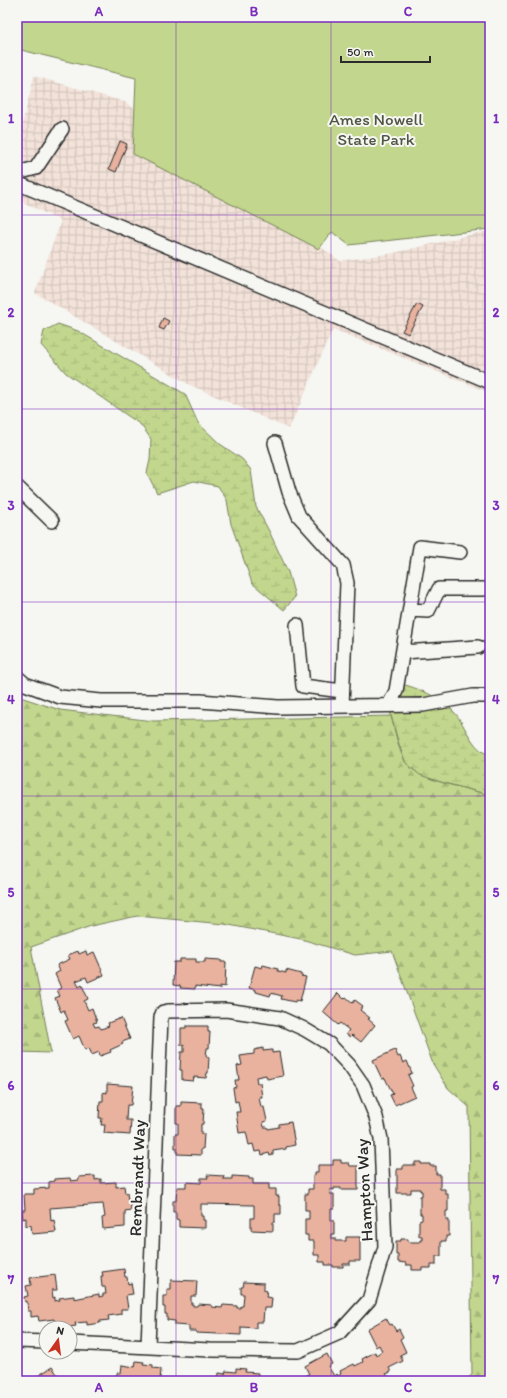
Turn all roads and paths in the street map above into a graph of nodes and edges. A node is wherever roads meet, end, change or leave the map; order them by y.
1 (62, 129) dead end
2 (17, 173) edge
3 (17, 184) edge
4 (490, 382) edge
5 (275, 443) dead end
6 (17, 487) edge
7 (52, 521) dead end
8 (460, 552) dead end
9 (484, 589) dead end
10 (410, 610) junction
11 (297, 625) dead end
12 (478, 647) dead end
13 (403, 652) junction
14 (17, 677) edge
15 (342, 692) junction
16 (490, 696) edge
17 (389, 705) junction
18 (342, 706) junction
19 (163, 1012) joint
20 (17, 1341) edge
21 (38, 1342) edge
22 (78, 1343) edge
23 (148, 1346) junction

1 - 2 street
3 - 4 street
5 - 15 street
6 - 7 street
8 - 10 street
9 - 10 street
10 - 13 street
11 - 15 street
12 - 13 street
13 - 17 street
14 - 18 street
15 - 18 street
16 - 17 street
17 - 18 street
19 - 23 street, Rembrandt Way
19 - 23 street, Hampton Way
20 - 21 street
22 - 23 street, Hampton Way

